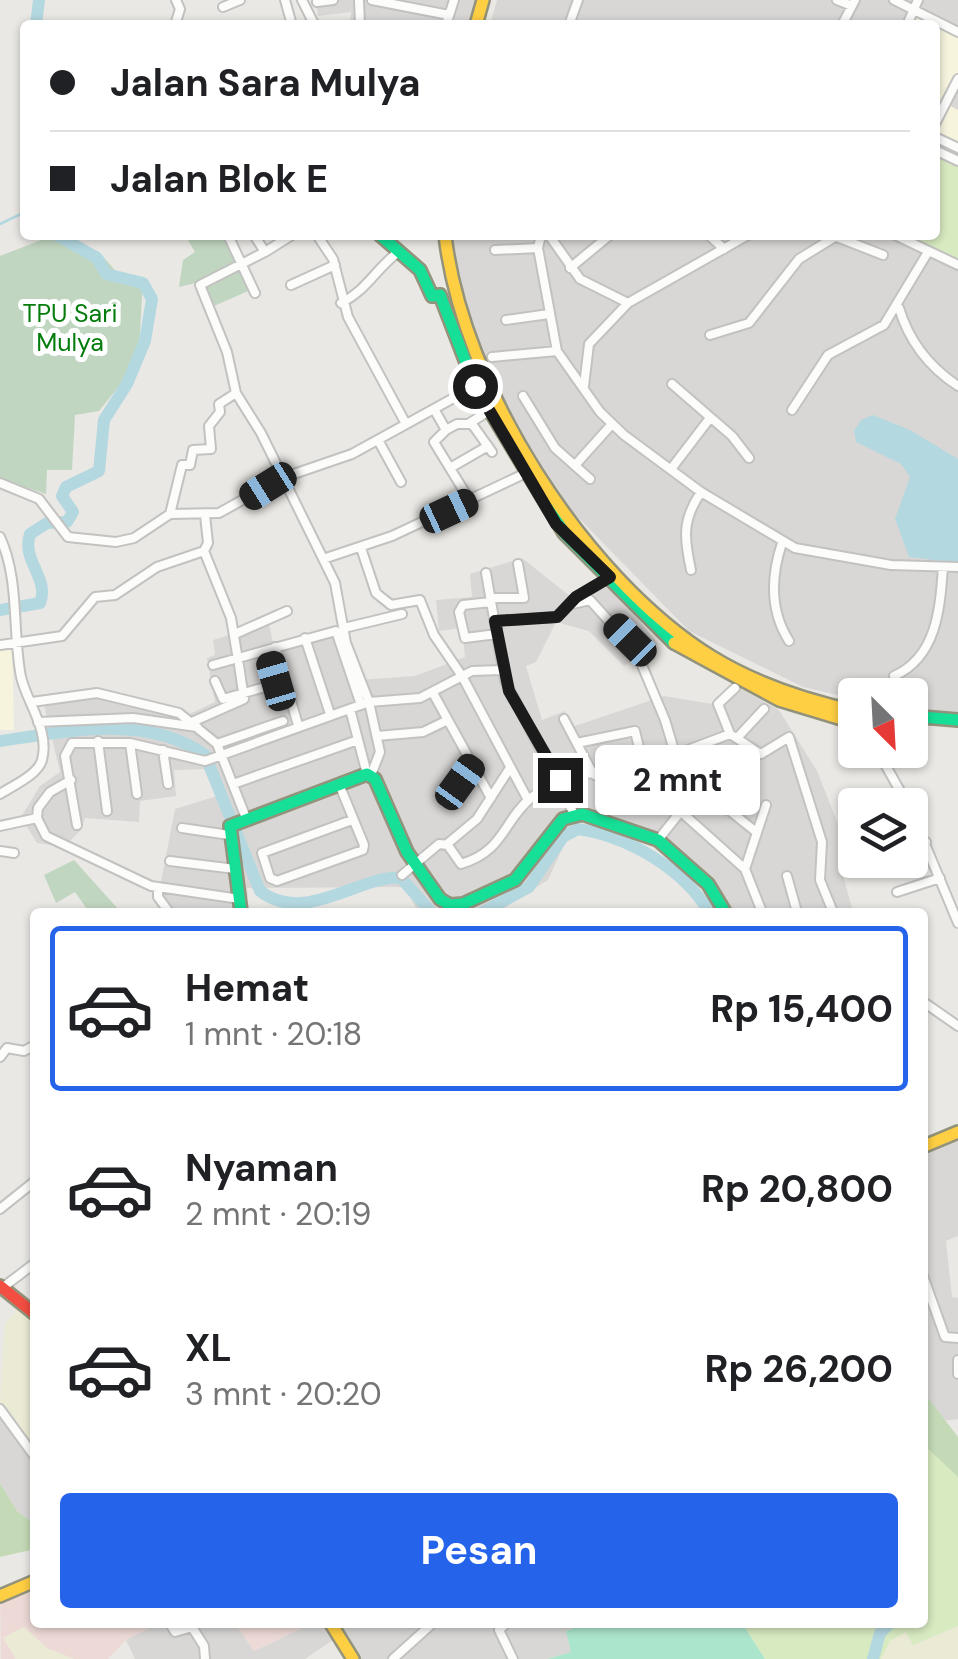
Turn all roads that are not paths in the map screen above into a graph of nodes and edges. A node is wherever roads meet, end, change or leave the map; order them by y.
1 (240, 0) edge
2 (333, 0) edge
3 (372, 0) edge
4 (454, 0) edge
5 (836, 0) edge
6 (894, 0) edge
7 (317, 2) edge
8 (854, 3) edge
9 (917, 5) edge
10 (223, 7) dead end
11 (449, 15) junction
12 (448, 20) edge
13 (940, 20) edge
14 (958, 79) edge
15 (940, 112) edge
16 (230, 240) edge
17 (257, 240) edge
18 (284, 240) edge
19 (320, 240) edge
20 (385, 240) edge
21 (446, 240) edge
22 (542, 240) edge
23 (549, 240) edge
24 (604, 240) edge
25 (714, 240) edge
26 (739, 240) edge
27 (831, 240) edge
28 (847, 240) edge
29 (905, 240) edge
30 (538, 248) junction
31 (724, 249) junction
32 (495, 250) dead end
33 (264, 252) junction
34 (928, 252) junction
35 (397, 253) junction
36 (883, 255) dead end
37 (335, 264) junction
38 (240, 265) junction
39 (958, 265) edge
40 (570, 268) junction
41 (291, 284) dead end
42 (255, 293) dead end
43 (341, 303) junction
44 (628, 303) junction
45 (898, 308) junction
46 (549, 314) junction
47 (506, 320) dead end
48 (884, 325) junction
49 (905, 330) junction
50 (710, 335) dead end
51 (557, 351) junction
52 (492, 357) dead end
53 (481, 383) junction
54 (672, 384) dead end
55 (584, 386) junction
56 (958, 386) edge
57 (236, 394) junction
58 (523, 396) dead end
59 (434, 408) junction
60 (792, 410) dead end
61 (489, 411) junction
62 (710, 418) junction
63 (406, 424) junction
64 (468, 424) junction
65 (612, 424) junction
66 (446, 430) junction
67 (378, 440) junction
68 (750, 458) dead end
69 (576, 463) junction
70 (450, 468) junction
71 (671, 469) junction
72 (526, 473) junction
73 (282, 478) junction
74 (590, 479) dead end
75 (401, 482) dead end
76 (0, 483) edge
77 (701, 492) junction
78 (470, 501) junction
79 (170, 514) junction
80 (205, 515) junction
81 (0, 537) edge
82 (782, 543) junction
83 (360, 548) junction
84 (204, 551) junction
85 (322, 559) junction
86 (518, 564) dead end
87 (943, 567) junction
88 (958, 567) edge
89 (691, 570) dead end
90 (486, 572) dead end
91 (610, 577) junction
92 (491, 600) junction
93 (568, 605) junction
94 (286, 611) dead end
95 (402, 614) dead end
96 (495, 621) junction
97 (344, 628) junction
98 (235, 634) junction
99 (497, 634) junction
100 (305, 638) junction
101 (789, 641) dead end
102 (0, 645) edge
103 (18, 645) junction
104 (271, 648) junction
105 (238, 662) junction
106 (213, 665) dead end
107 (502, 670) junction
108 (462, 676) junction
109 (894, 676) dead end
110 (215, 681) dead end
111 (736, 688) dead end
112 (433, 693) junction
113 (246, 694) junction
114 (32, 702) junction
115 (365, 703) junction
116 (838, 708) edge
117 (350, 709) junction
118 (764, 709) dead end
119 (330, 714) junction
120 (564, 718) dead end
121 (838, 718) edge
122 (928, 718) edge
123 (283, 720) dead end
124 (448, 720) junction
125 (958, 720) edge
126 (195, 724) junction
127 (39, 725) junction
128 (298, 725) junction
129 (377, 736) junction
130 (733, 736) junction
131 (98, 740) junction
132 (358, 740) junction
133 (576, 742) junction
134 (130, 743) junction
135 (217, 744) junction
136 (163, 750) junction
137 (674, 755) junction
138 (219, 756) junction
139 (643, 764) junction
140 (472, 765) junction
141 (510, 768) junction
142 (593, 774) junction
143 (369, 775) junction
144 (70, 780) junction
145 (560, 780) junction
146 (744, 783) dead end
147 (168, 784) dead end
148 (233, 784) junction
149 (339, 784) junction
150 (0, 794) edge
151 (137, 794) dead end
152 (491, 798) junction
153 (448, 799) dead end
154 (528, 800) junction
155 (689, 800) junction
156 (766, 806) dead end
157 (679, 810) junction
158 (727, 810) junction
159 (107, 811) dead end
160 (574, 814) junction
161 (37, 818) junction
162 (244, 819) junction
163 (352, 820) junction
164 (76, 825) dead end
165 (0, 826) edge
166 (182, 828) dead end
167 (229, 830) junction
168 (755, 831) junction
169 (658, 840) junction
170 (448, 846) junction
171 (928, 847) edge
172 (0, 851) edge
173 (14, 853) dead end
174 (170, 861) dead end
175 (417, 866) junction
176 (745, 869) junction
177 (236, 870) junction
178 (402, 874) dead end
179 (787, 876) dead end
180 (940, 878) junction
181 (158, 888) junction
182 (958, 891) edge
183 (897, 892) dead end
184 (947, 896) junction
185 (240, 906) edge
186 (167, 908) edge
187 (722, 908) edge
188 (760, 908) edge
189 (796, 908) edge
190 (831, 908) edge
191 (958, 923) edge
192 (928, 1005) edge
193 (958, 1026) edge
194 (30, 1048) edge
195 (0, 1056) edge
196 (958, 1132) edge
197 (928, 1144) edge
198 (30, 1186) edge
199 (0, 1209) edge
200 (30, 1267) edge
201 (1, 1287) edge
202 (928, 1290) edge
203 (30, 1310) edge
204 (958, 1338) edge
205 (958, 1360) edge
206 (958, 1374) edge
207 (0, 1410) edge
208 (30, 1450) edge
209 (30, 1583) edge
210 (0, 1596) edge
211 (193, 1628) edge
212 (334, 1628) edge
213 (427, 1628) edge
214 (501, 1628) edge
215 (205, 1659) edge
216 (353, 1659) edge
217 (393, 1659) edge
218 (512, 1659) edge

1 - 10 street
2 - 7 street
3 - 11 street
4 - 11 street
5 - 8 street
6 - 9 street
9 - 13 street
11 - 12 street
14 - 15 street
16 - 38 street
17 - 33 street
18 - 33 street
19 - 37 street
20 - 35 street
21 - 53 street
22 - 30 street
23 - 40 street
24 - 40 street
25 - 31 street
26 - 31 street
27 - 50 street
28 - 36 street
29 - 34 street
30 - 32 street
30 - 46 street
31 - 44 street
33 - 38 street
34 - 39 street
34 - 45 street
35 - 43 street
35 - 53 street
37 - 41 street
37 - 43 street
38 - 42 street
38 - 57 street
40 - 44 street
43 - 63 street
44 - 55 street
45 - 48 street
45 - 49 street
46 - 47 street
46 - 51 street
48 - 49 street
48 - 60 street
49 - 56 street
51 - 52 street
51 - 55 street
53 - 59 street
53 - 61 street
53 - 116 street
54 - 62 street
55 - 65 street
57 - 73 street
57 - 79 street
58 - 69 street
59 - 63 street
59 - 66 street
61 - 64 street
61 - 72 street
62 - 68 street
62 - 71 street
63 - 67 street
64 - 66 street
64 - 70 street
65 - 69 street
65 - 71 street
66 - 70 street
67 - 73 street
67 - 75 street
69 - 74 street
70 - 78 street
71 - 77 street
72 - 78 street
72 - 91 street
73 - 80 street
73 - 85 street
76 - 79 street
77 - 82 street
77 - 89 street
78 - 83 street
79 - 80 street
80 - 84 street
81 - 103 street
82 - 87 street
82 - 101 street
83 - 85 street
83 - 108 street
84 - 98 street
84 - 103 street
85 - 97 street
86 - 92 street
87 - 88 street
87 - 109 street
90 - 92 street
91 - 93 street
91 - 121 street
92 - 96 street
92 - 99 street
93 - 96 street
93 - 137 street
94 - 98 street
95 - 97 street
96 - 99 street
97 - 115 street
98 - 105 street
99 - 107 street
100 - 104 street
100 - 115 street
100 - 119 street
102 - 103 street
103 - 114 street
104 - 105 street
104 - 113 street
104 - 128 street
105 - 106 street
105 - 113 street
107 - 108 street
107 - 145 street
108 - 112 street
108 - 141 street
110 - 113 street
111 - 130 street
112 - 115 street
112 - 124 street
113 - 126 street
114 - 126 street
114 - 127 street
115 - 117 street
115 - 129 street
117 - 119 street
117 - 132 street
118 - 130 street
119 - 128 street
120 - 133 street
122 - 125 street
123 - 135 street
124 - 129 street
124 - 140 street
126 - 127 street
126 - 135 street
127 - 150 street
128 - 138 street
129 - 143 street
130 - 137 street
130 - 190 street
131 - 134 street
131 - 144 street
131 - 159 street
132 - 143 street
132 - 148 street
133 - 139 street
133 - 142 street
134 - 136 street
134 - 151 street
135 - 138 street
136 - 138 street
136 - 147 street
137 - 155 street
138 - 148 street
139 - 142 street
139 - 142 street
140 - 152 street
140 - 153 street
141 - 152 street
141 - 154 street
142 - 145 street
143 - 149 street
143 - 175 street
144 - 161 street
144 - 164 street
145 - 154 street
145 - 160 street
146 - 158 street
148 - 162 street
149 - 162 street
149 - 163 street
152 - 170 street
154 - 170 street
155 - 157 street
155 - 158 street
156 - 168 street
157 - 169 street
157 - 176 street
158 - 168 street
160 - 169 street
160 - 175 street
161 - 165 street
161 - 181 street
162 - 167 street
163 - 163 street
166 - 167 street
167 - 177 street
168 - 176 street
169 - 187 street
170 - 175 street
171 - 180 street
172 - 173 street
174 - 177 street
175 - 178 street
176 - 188 street
177 - 185 street
179 - 189 street
180 - 183 street
180 - 184 street
181 - 185 street
181 - 186 street
182 - 184 street
184 - 191 street
192 - 193 street
194 - 195 street
196 - 197 street
198 - 199 street
200 - 201 street
201 - 203 street
202 - 204 street
205 - 206 street
207 - 208 street
209 - 210 street
211 - 215 street
212 - 216 street
213 - 217 street
214 - 218 street

